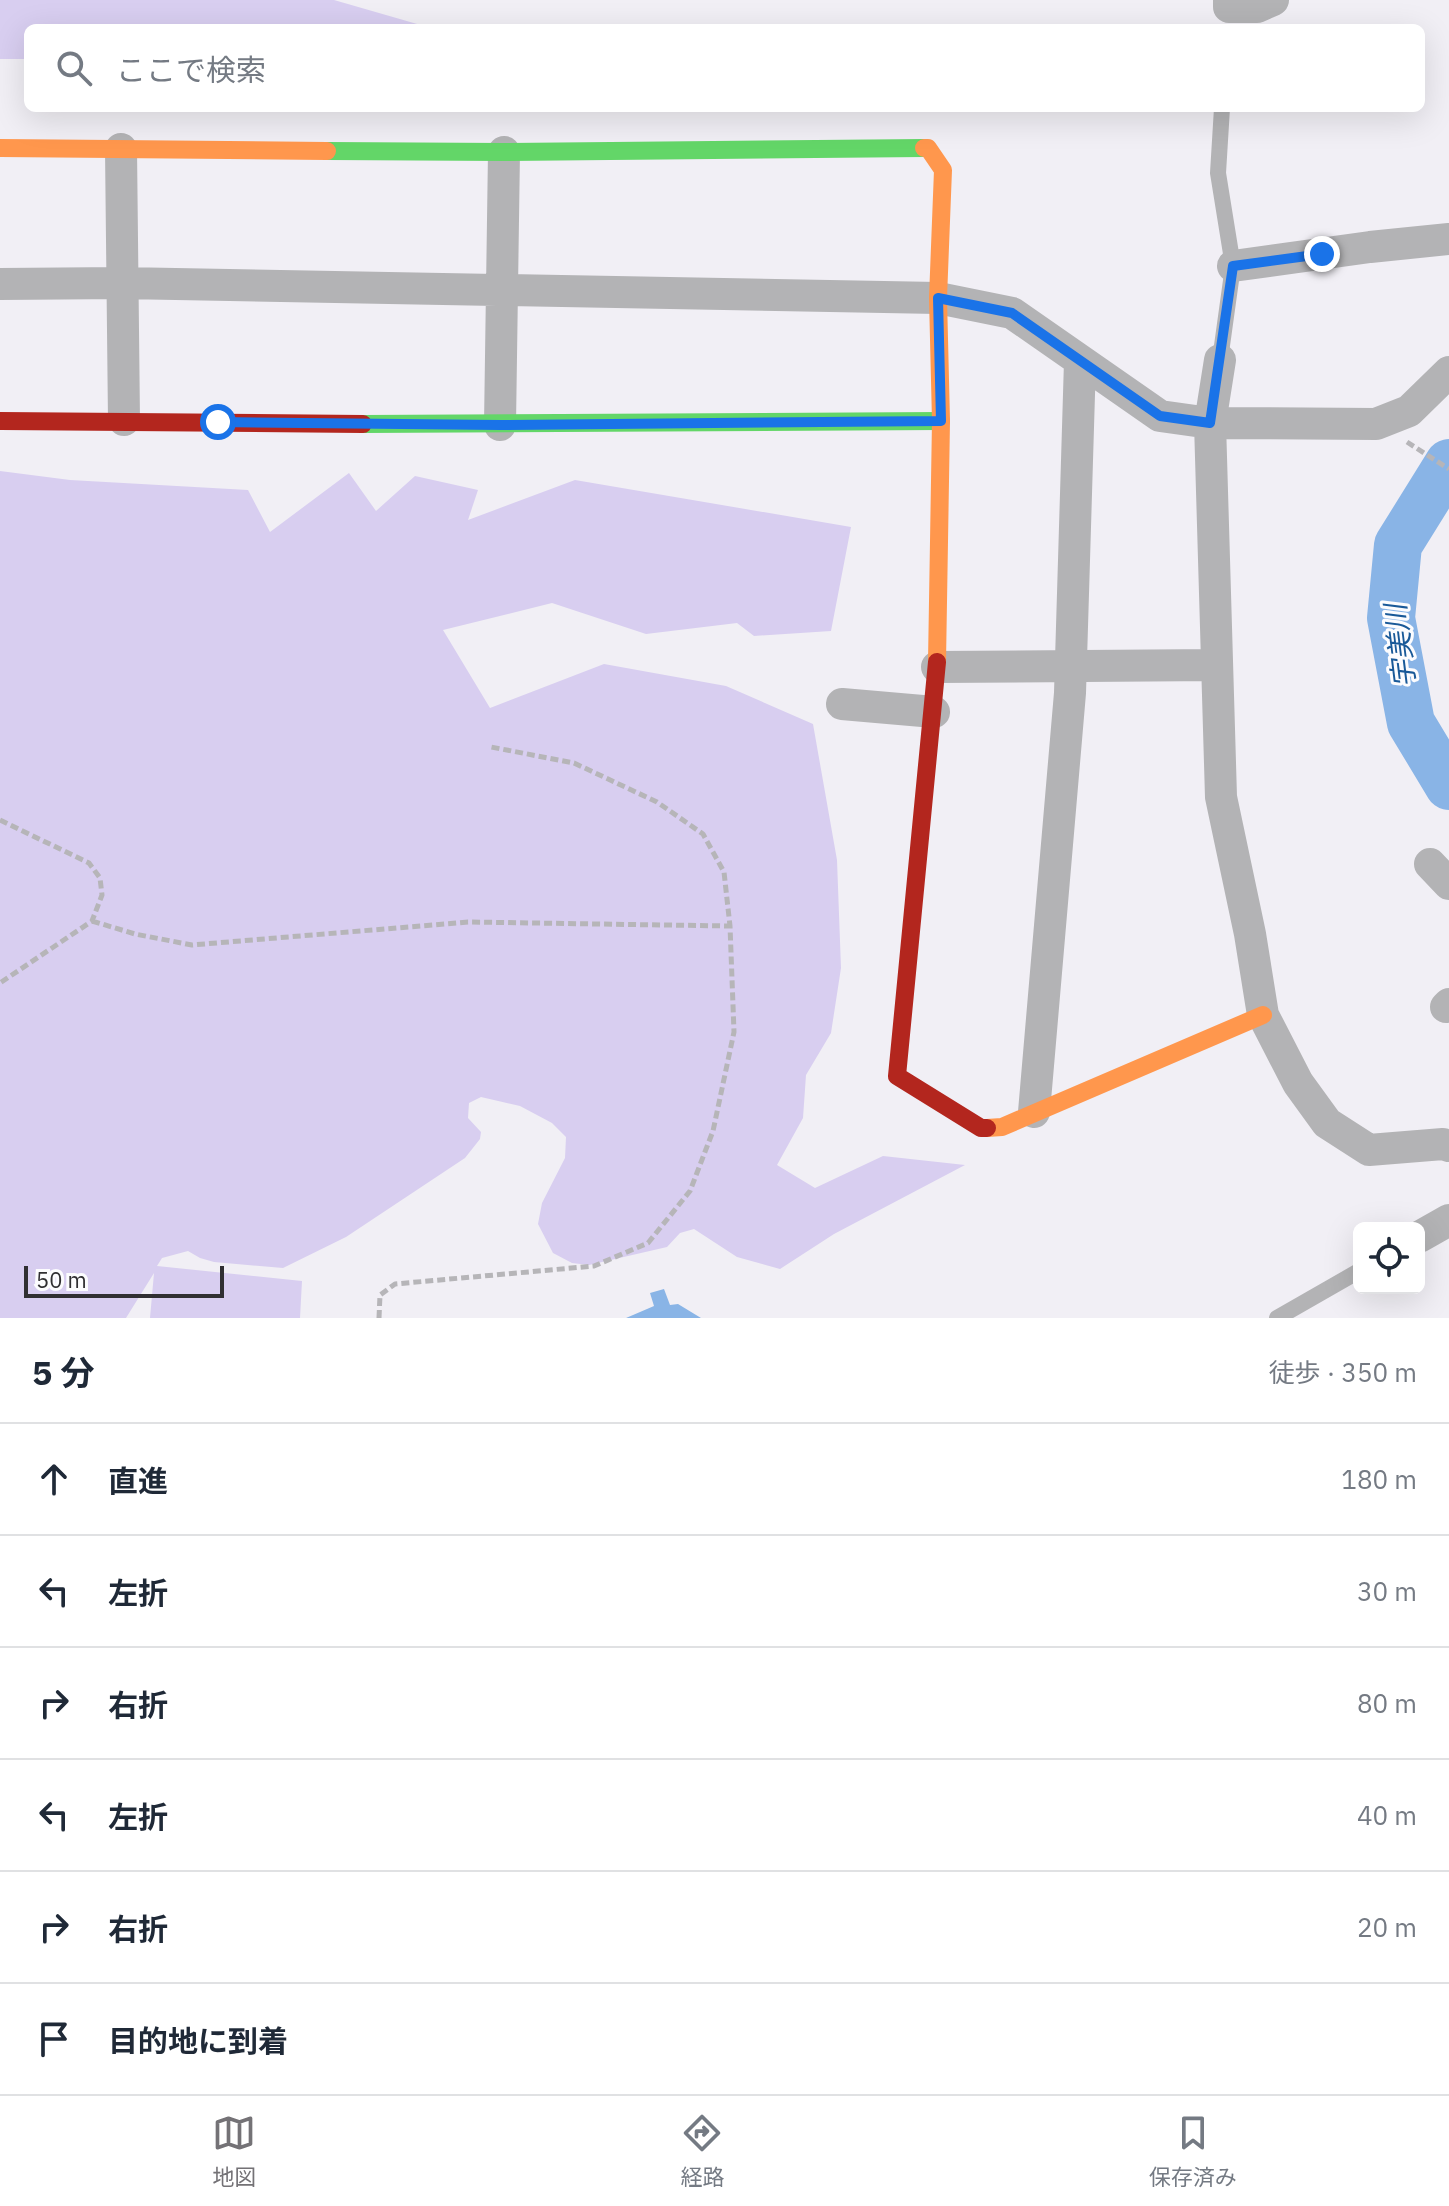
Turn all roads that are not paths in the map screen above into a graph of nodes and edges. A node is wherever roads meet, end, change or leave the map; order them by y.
1 (1273, 0) edge
2 (1228, 12) edge
3 (1222, 112) edge
4 (0, 148) edge
5 (121, 149) junction
6 (504, 152) junction
7 (1449, 239) edge
8 (1233, 266) junction
9 (122, 283) junction
10 (0, 284) edge
11 (501, 289) junction
12 (938, 298) junction
13 (1220, 360) joint
14 (1080, 361) junction
15 (1449, 372) edge
16 (124, 420) junction
17 (0, 421) edge
18 (941, 421) junction
19 (1210, 423) junction
20 (500, 425) junction
21 (1217, 665) junction
22 (1071, 666) junction
23 (937, 667) junction
24 (842, 704) dead end
25 (934, 712) junction
26 (1263, 1015) junction
27 (1034, 1112) junction
28 (1449, 1146) edge
29 (1449, 1220) edge
30 (1425, 1234) edge
31 (1353, 1274) edge
32 (1277, 1318) edge

1 - 2 street
3 - 8 lane
4 - 5 street
5 - 6 street
5 - 9 street
6 - 11 street
6 - 12 street
7 - 8 street
8 - 13 lane
9 - 10 street
9 - 11 street
9 - 16 street
11 - 12 street
11 - 20 street
12 - 14 street
12 - 18 street
13 - 19 street
14 - 19 street
14 - 22 street
15 - 19 street
16 - 17 street
16 - 20 street
18 - 20 street
18 - 23 street
19 - 21 street
21 - 22 street
21 - 26 street
22 - 23 street
22 - 27 street
23 - 25 street
24 - 25 street
25 - 27 street
26 - 27 street
26 - 28 street
29 - 30 street
31 - 32 lane

